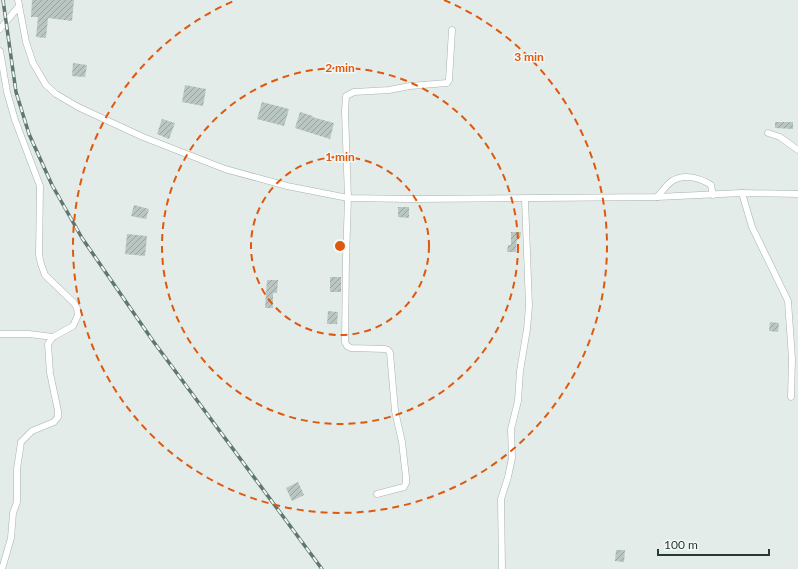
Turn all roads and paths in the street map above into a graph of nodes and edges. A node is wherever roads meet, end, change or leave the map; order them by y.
1 (19, 3) edge
2 (0, 29) edge
3 (452, 30) dead end
4 (0, 51) edge
5 (768, 133) dead end
6 (798, 150) edge
7 (713, 194) junction
8 (742, 194) junction
9 (798, 194) edge
10 (657, 197) junction
11 (348, 198) junction
12 (525, 199) junction
13 (0, 334) edge
14 (52, 337) junction
15 (791, 397) dead end
16 (376, 494) dead end
17 (2, 569) edge
18 (502, 569) edge

1 - 2 street
1 - 11 street
3 - 11 street
4 - 14 street
5 - 6 street
7 - 8 street
7 - 10 street
7 - 10 street
8 - 9 street
8 - 15 street
10 - 12 street
11 - 12 street
11 - 16 street
12 - 18 street
13 - 14 street
14 - 17 street

